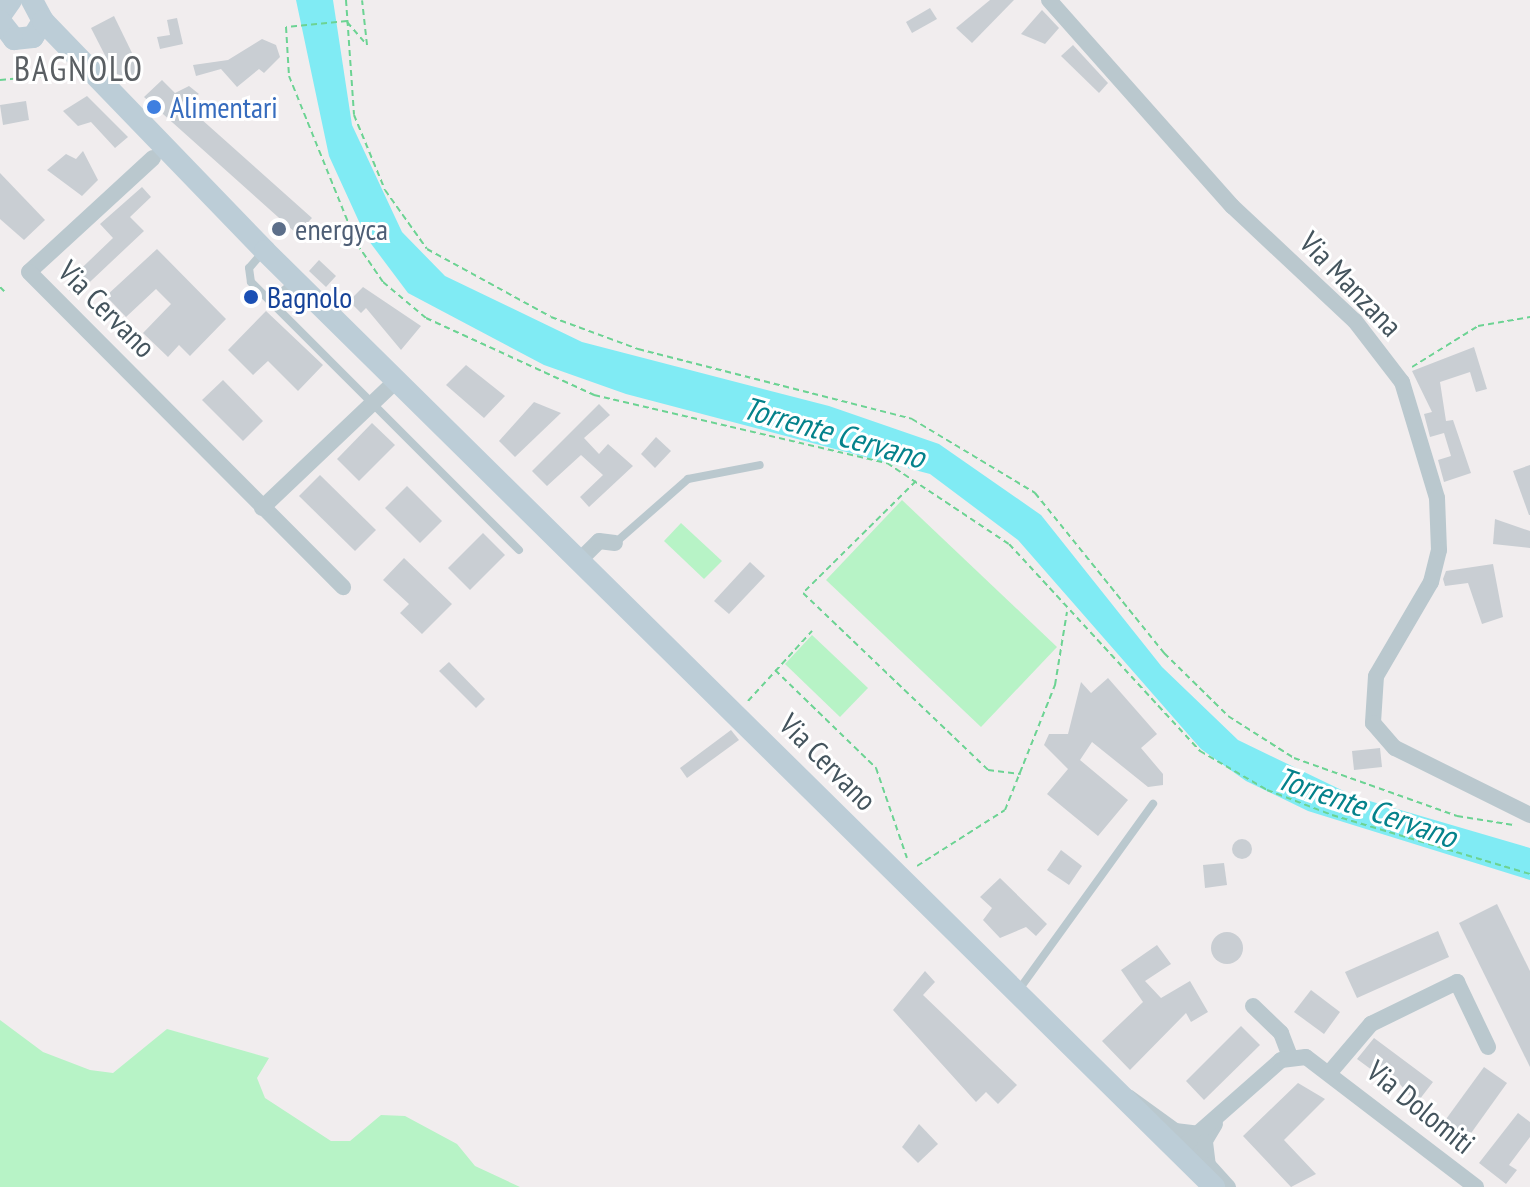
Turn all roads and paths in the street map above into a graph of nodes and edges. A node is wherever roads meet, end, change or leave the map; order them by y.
1 (32, 0) edge
2 (346, 0) edge
3 (362, 0) edge
4 (1049, 0) edge
5 (4, 9) edge
6 (43, 21) junction
7 (347, 21) junction
8 (16, 42) edge
9 (82, 67) junction
10 (0, 80) edge
11 (153, 158) dead end
12 (265, 251) junction
13 (295, 281) junction
14 (0, 287) edge
15 (4, 291) dead end
16 (270, 302) junction
17 (1530, 317) edge
18 (1396, 373) junction
19 (397, 380) junction
20 (373, 404) junction
21 (760, 465) dead end
22 (917, 480) junction
23 (262, 508) junction
24 (615, 543) joint
25 (519, 550) dead end
26 (581, 559) junction
27 (343, 587) dead end
28 (1067, 611) junction
29 (812, 631) dead end
30 (775, 670) junction
31 (745, 704) dead end
32 (1023, 774) junction
33 (1153, 804) dead end
34 (1526, 820) edge
35 (1530, 874) edge
36 (1017, 992) junction
37 (1253, 1006) dead end
38 (1488, 1047) dead end
39 (1290, 1057) junction
40 (1331, 1071) junction
41 (1119, 1092) junction
42 (1202, 1138) junction
43 (1183, 1156) junction
44 (1214, 1187) edge
45 (1228, 1187) edge
46 (1476, 1187) edge

1 - 6 main road, Via Cervano
2 - 7 path
3 - 7 path
4 - 18 street, Via Manzana
5 - 8 main road
6 - 8 main road
6 - 9 main road, Via Cervano
7 - 22 path
7 - 34 path
8 - 9 main road
9 - 10 path
9 - 12 main road, Via Cervano
11 - 23 street, Via Cervano
12 - 13 main road, Via Cervano
12 - 16 lane
13 - 16 lane
13 - 19 main road, Via Cervano
14 - 15 path
16 - 20 lane
17 - 18 path
18 - 34 street, Via Manzana
19 - 20 street
19 - 26 main road, Via Cervano
20 - 23 street
20 - 25 lane
21 - 24 lane
22 - 28 path
22 - 32 path
23 - 27 street, Via Cervano
24 - 26 street
26 - 36 main road, Via Cervano
28 - 32 path
28 - 35 path
29 - 30 path
30 - 31 path
30 - 32 path
33 - 36 lane
36 - 41 main road, Via Cervano
37 - 39 street
38 - 40 street, Via Dolomiti
39 - 40 street, Via Dolomiti
39 - 42 street
40 - 46 street, Via Dolomiti
41 - 42 street
41 - 43 main road, Via Cervano
42 - 43 street
42 - 45 street
43 - 44 main road, Via Cervano

